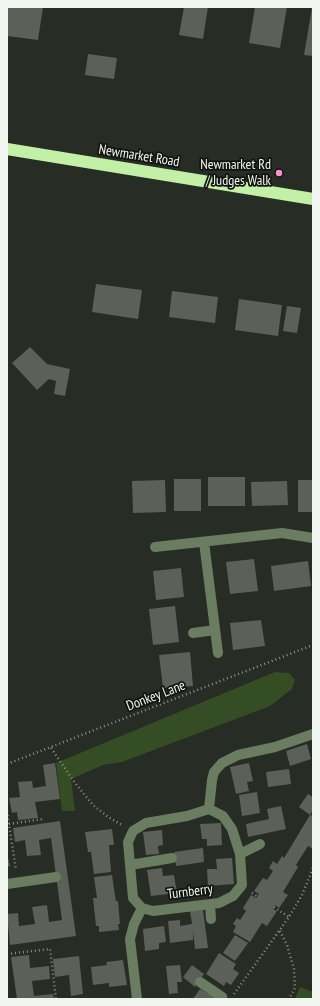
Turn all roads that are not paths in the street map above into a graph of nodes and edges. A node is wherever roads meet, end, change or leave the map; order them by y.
1 (7, 149) edge
2 (313, 199) edge
3 (313, 538) edge
4 (204, 542) junction
5 (155, 547) dead end
6 (215, 630) junction
7 (193, 633) dead end
8 (218, 653) dead end
9 (313, 734) edge
10 (209, 809) junction
11 (260, 844) dead end
12 (240, 854) junction
13 (172, 858) dead end
14 (130, 865) junction
15 (56, 877) dead end
16 (7, 884) edge
17 (210, 904) junction
18 (142, 908) junction
19 (211, 919) dead end
20 (200, 982) dead end
21 (138, 999) edge
22 (221, 999) edge

1 - 2 highway, Newmarket Road
3 - 4 street
4 - 5 street
4 - 6 street
6 - 7 street
6 - 8 street
9 - 10 street
10 - 12 street, Turnberry
10 - 14 street
11 - 12 street
12 - 17 street, Turnberry
13 - 14 street
14 - 18 street
15 - 16 street
17 - 18 street, Turnberry
17 - 19 street
18 - 21 street
20 - 22 street

